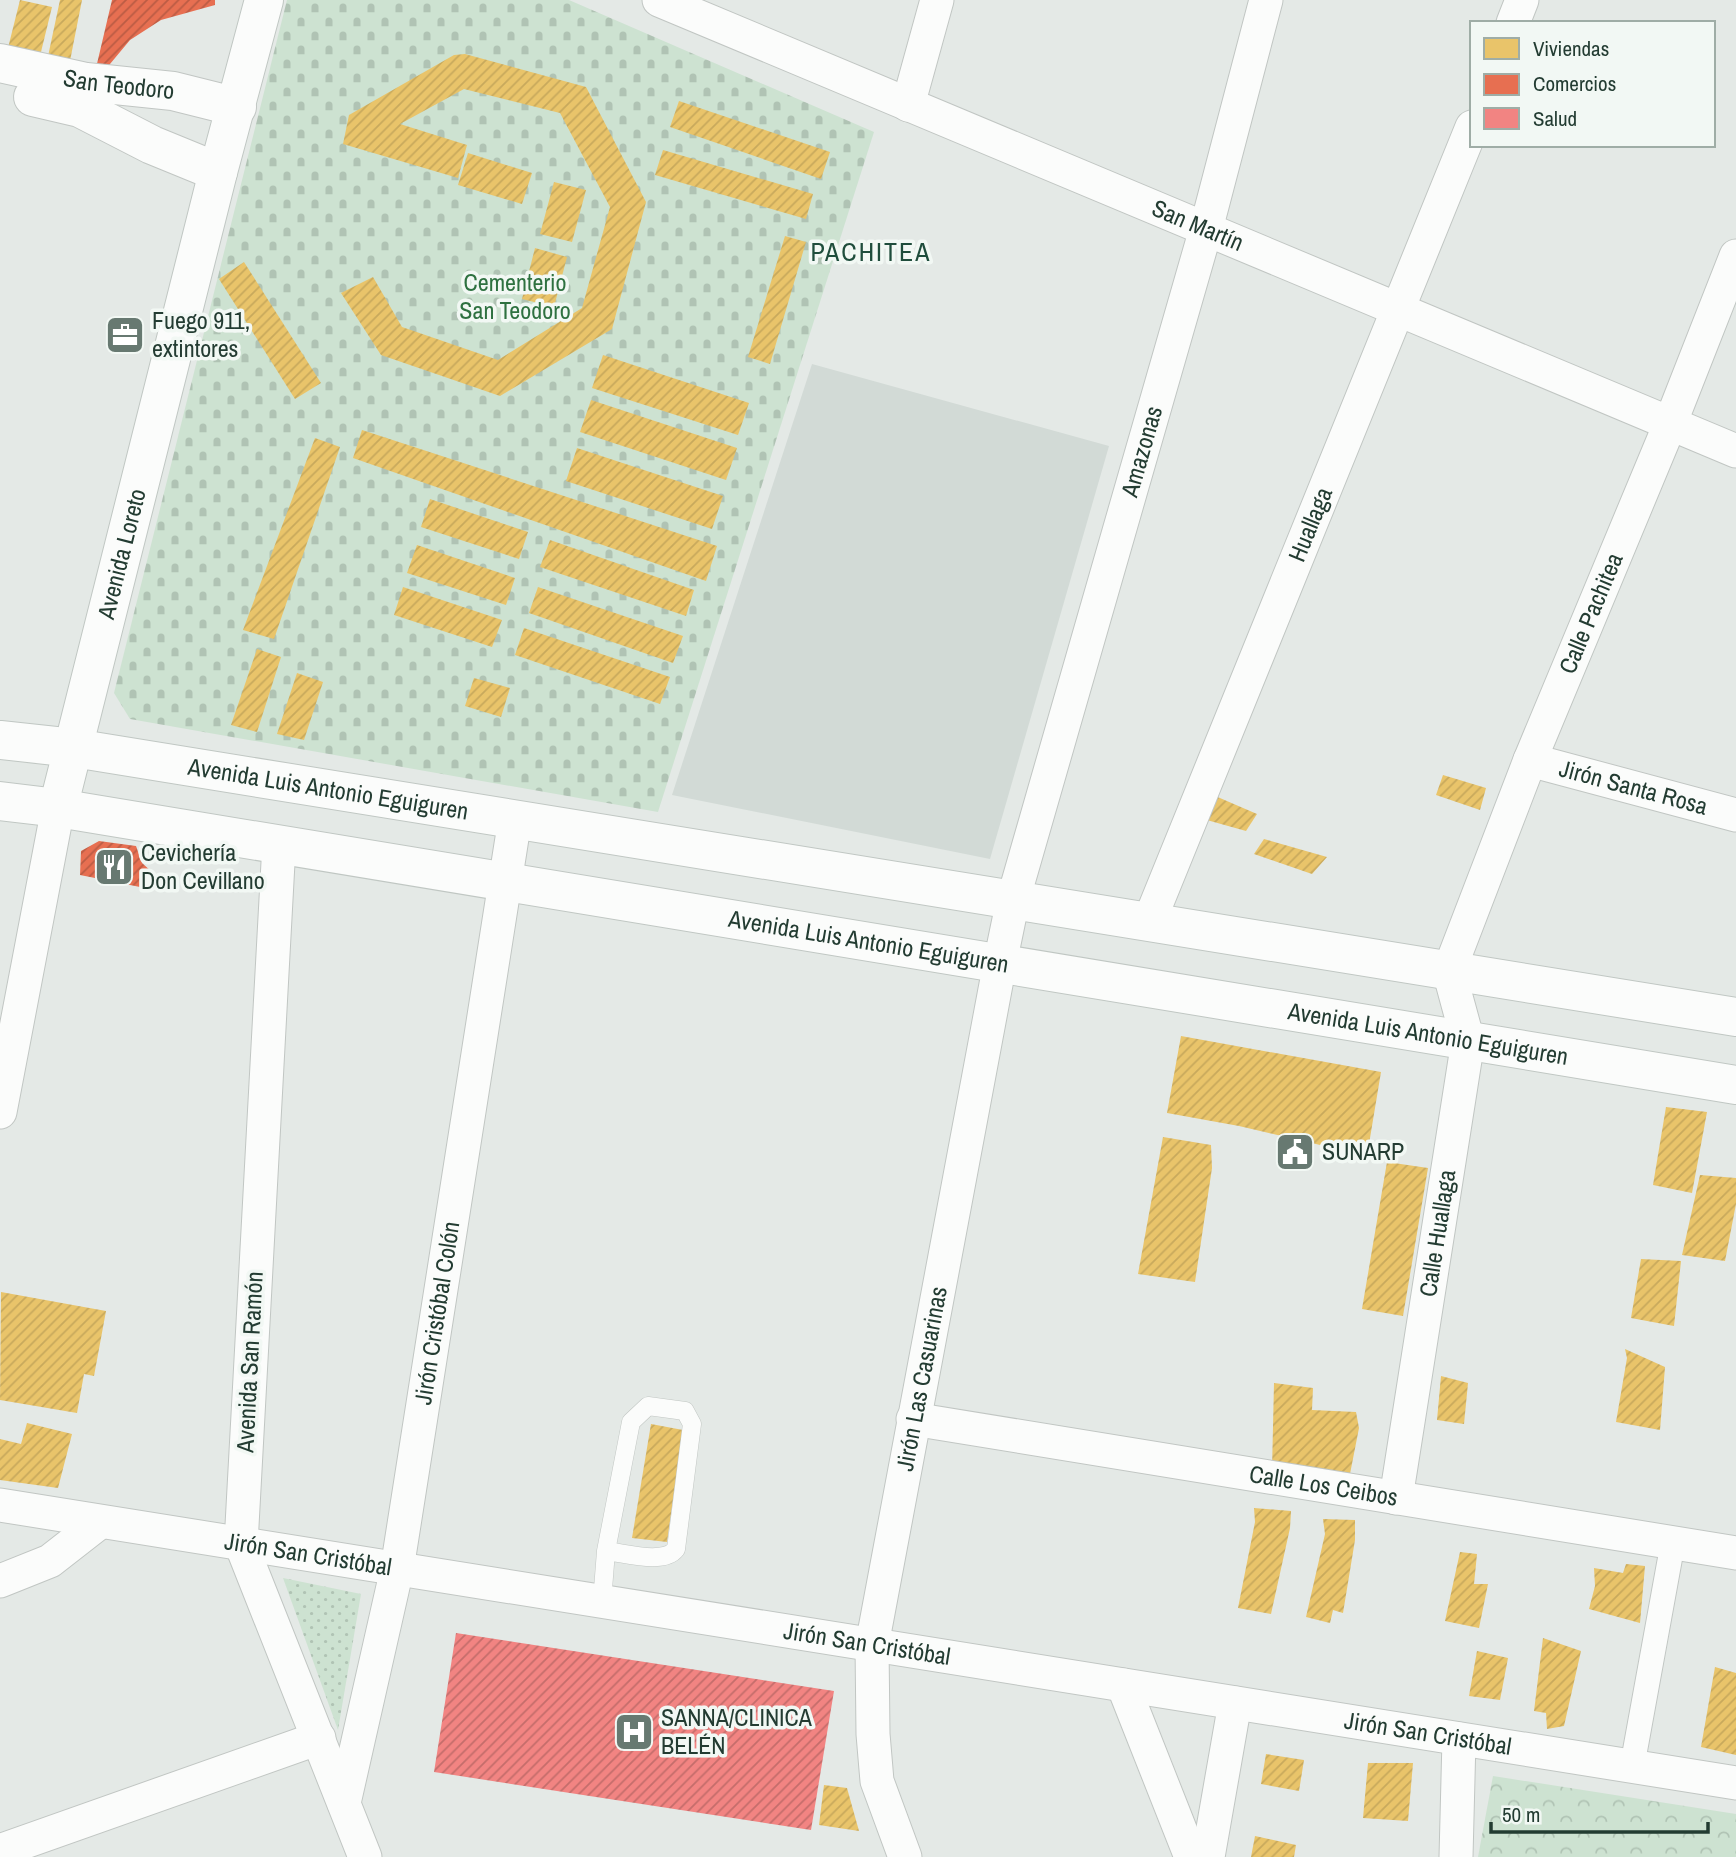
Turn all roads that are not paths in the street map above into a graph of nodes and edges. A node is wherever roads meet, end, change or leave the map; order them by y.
1 (264, 0) edge
2 (659, 0) edge
3 (937, 0) edge
4 (1266, 0) edge
5 (1522, 0) edge
6 (718, 11) edge
7 (1514, 21) edge
8 (0, 63) edge
9 (0, 90) edge
10 (908, 105) junction
11 (237, 107) junction
12 (1470, 132) edge
13 (218, 172) junction
14 (1206, 229) junction
15 (1736, 257) edge
16 (1399, 310) junction
17 (1670, 424) junction
18 (1736, 452) edge
19 (0, 740) edge
20 (74, 748) junction
21 (1530, 760) junction
22 (0, 801) edge
23 (58, 808) junction
24 (1736, 815) edge
25 (515, 819) junction
26 (279, 844) junction
27 (505, 882) junction
28 (1013, 900) junction
29 (1149, 922) junction
30 (1000, 963) junction
31 (1449, 971) junction
32 (1736, 1017) edge
33 (1468, 1041) junction
34 (1736, 1085) edge
35 (0, 1112) edge
36 (913, 1419) junction
37 (1396, 1498) junction
38 (0, 1506) edge
39 (100, 1521) junction
40 (1673, 1542) junction
41 (240, 1544) junction
42 (606, 1551) junction
43 (1736, 1553) edge
44 (397, 1569) junction
45 (0, 1581) edge
46 (602, 1602) junction
47 (872, 1645) junction
48 (1123, 1685) junction
49 (1235, 1703) junction
50 (319, 1738) junction
51 (1459, 1739) junction
52 (1632, 1767) junction
53 (1736, 1783) edge
54 (344, 1803) junction
55 (5, 1849) dead end
56 (365, 1857) edge
57 (905, 1857) edge
58 (1191, 1857) edge
59 (1208, 1857) edge
60 (1455, 1857) edge

1 - 11 main road, Avenida Loreto
2 - 6 street, San Martín
3 - 10 street
4 - 14 street, Amazonas
5 - 7 street
6 - 10 street, San Martín
8 - 11 main road, San Teodoro
9 - 13 main road, San Teodoro
10 - 14 street, San Martín
11 - 13 main road, Avenida Loreto
12 - 16 street, Huallaga
13 - 20 main road, Avenida Loreto
14 - 16 street, San Martín
14 - 28 street, Amazonas
15 - 17 street, Calle Pachitea
16 - 17 street, San Martín
16 - 29 street, Huallaga
17 - 18 street, San Martín
17 - 21 street, Calle Pachitea
19 - 20 main road, Avenida Luis Antonio Eguiguren
20 - 23 main road, Avenida Loreto
20 - 25 main road, Avenida Luis Antonio Eguiguren
21 - 24 street, Jirón Santa Rosa
21 - 31 street, Calle Pachitea
22 - 23 main road, Avenida Luis Antonio Eguiguren
23 - 26 main road, Avenida Luis Antonio Eguiguren
23 - 35 street, Avenida Loreto
25 - 27 street, Jirón Cristóbal Colón
25 - 28 main road, Avenida Luis Antonio Eguiguren
26 - 27 main road, Avenida Luis Antonio Eguiguren
26 - 41 street, Avenida San Ramón
27 - 30 main road, Avenida Luis Antonio Eguiguren
27 - 44 street, Jirón Cristóbal Colón
28 - 29 main road, Avenida Luis Antonio Eguiguren
28 - 30 street, Jirón Las Casuarinas
29 - 31 main road, Avenida Luis Antonio Eguiguren
30 - 33 main road, Avenida Luis Antonio Eguiguren
30 - 36 street, Jirón Las Casuarinas
31 - 32 main road, Avenida Luis Antonio Eguiguren
31 - 33 street, Calle Huallaga
33 - 34 main road, Avenida Luis Antonio Eguiguren
33 - 37 street, Calle Huallaga
36 - 37 street, Calle Los Ceibos
36 - 47 street, Jirón Las Casuarinas
37 - 40 street, Calle Los Ceibos
38 - 39 street, Jirón San Cristóbal
39 - 41 street, Jirón San Cristóbal
39 - 45 street
40 - 43 street, Calle Los Ceibos
40 - 52 street
41 - 44 street, Jirón San Cristóbal
41 - 50 street, Avenida San Ramón
42 - 42 lane
42 - 46 lane
44 - 46 street, Jirón San Cristóbal
44 - 54 street, Jirón Cristóbal Colón
46 - 47 street, Jirón San Cristóbal
47 - 48 street, Jirón San Cristóbal
47 - 57 street, Jirón Las Casuarinas
48 - 49 street, Jirón San Cristóbal
48 - 58 street
49 - 51 street, Jirón San Cristóbal
49 - 59 street
50 - 54 street, Avenida San Ramón
50 - 55 street
51 - 52 street, Jirón San Cristóbal
51 - 60 street
52 - 53 street, Jirón San Cristóbal
54 - 56 street, Avenida San Ramón

